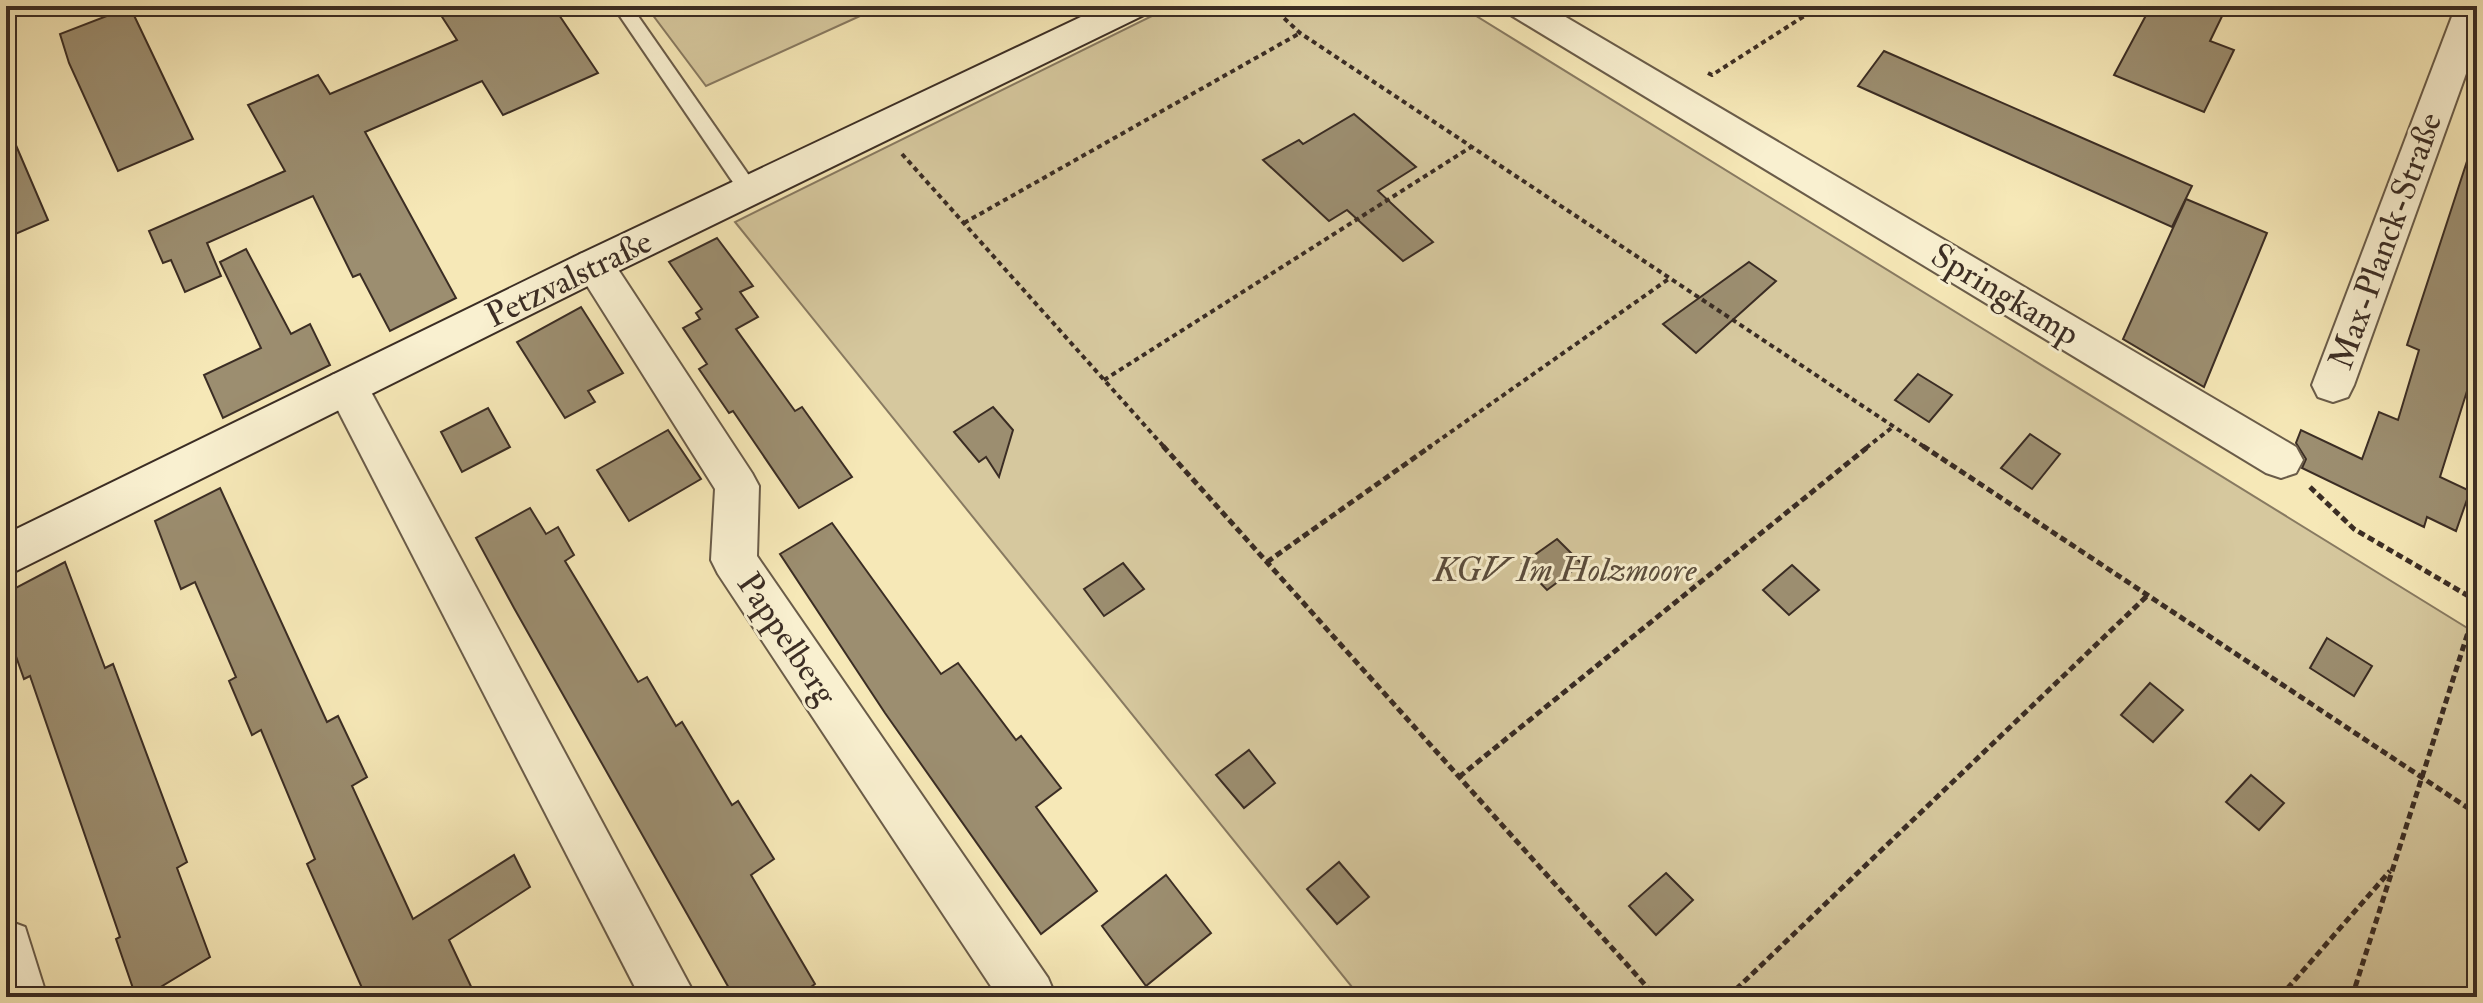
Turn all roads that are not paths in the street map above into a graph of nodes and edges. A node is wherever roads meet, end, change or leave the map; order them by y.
1 (622, 6) edge
2 (1134, 6) edge
3 (1521, 6) edge
4 (2473, 6) edge
5 (750, 192) junction
6 (594, 265) junction
7 (2333, 385) dead end
8 (347, 387) junction
9 (2281, 460) road end
10 (6, 556) edge
11 (6, 946) edge
12 (20, 997) edge
13 (669, 997) edge
14 (1029, 997) edge

1 - 5 lane
2 - 5 street, Petzvalstraße
3 - 9 street, Springkamp
4 - 7 street, Max-Planck-Straße
5 - 6 street, Petzvalstraße
6 - 8 street, Petzvalstraße
6 - 14 street, Pappelberg
8 - 10 street, Petzvalstraße
8 - 13 street
11 - 12 street

